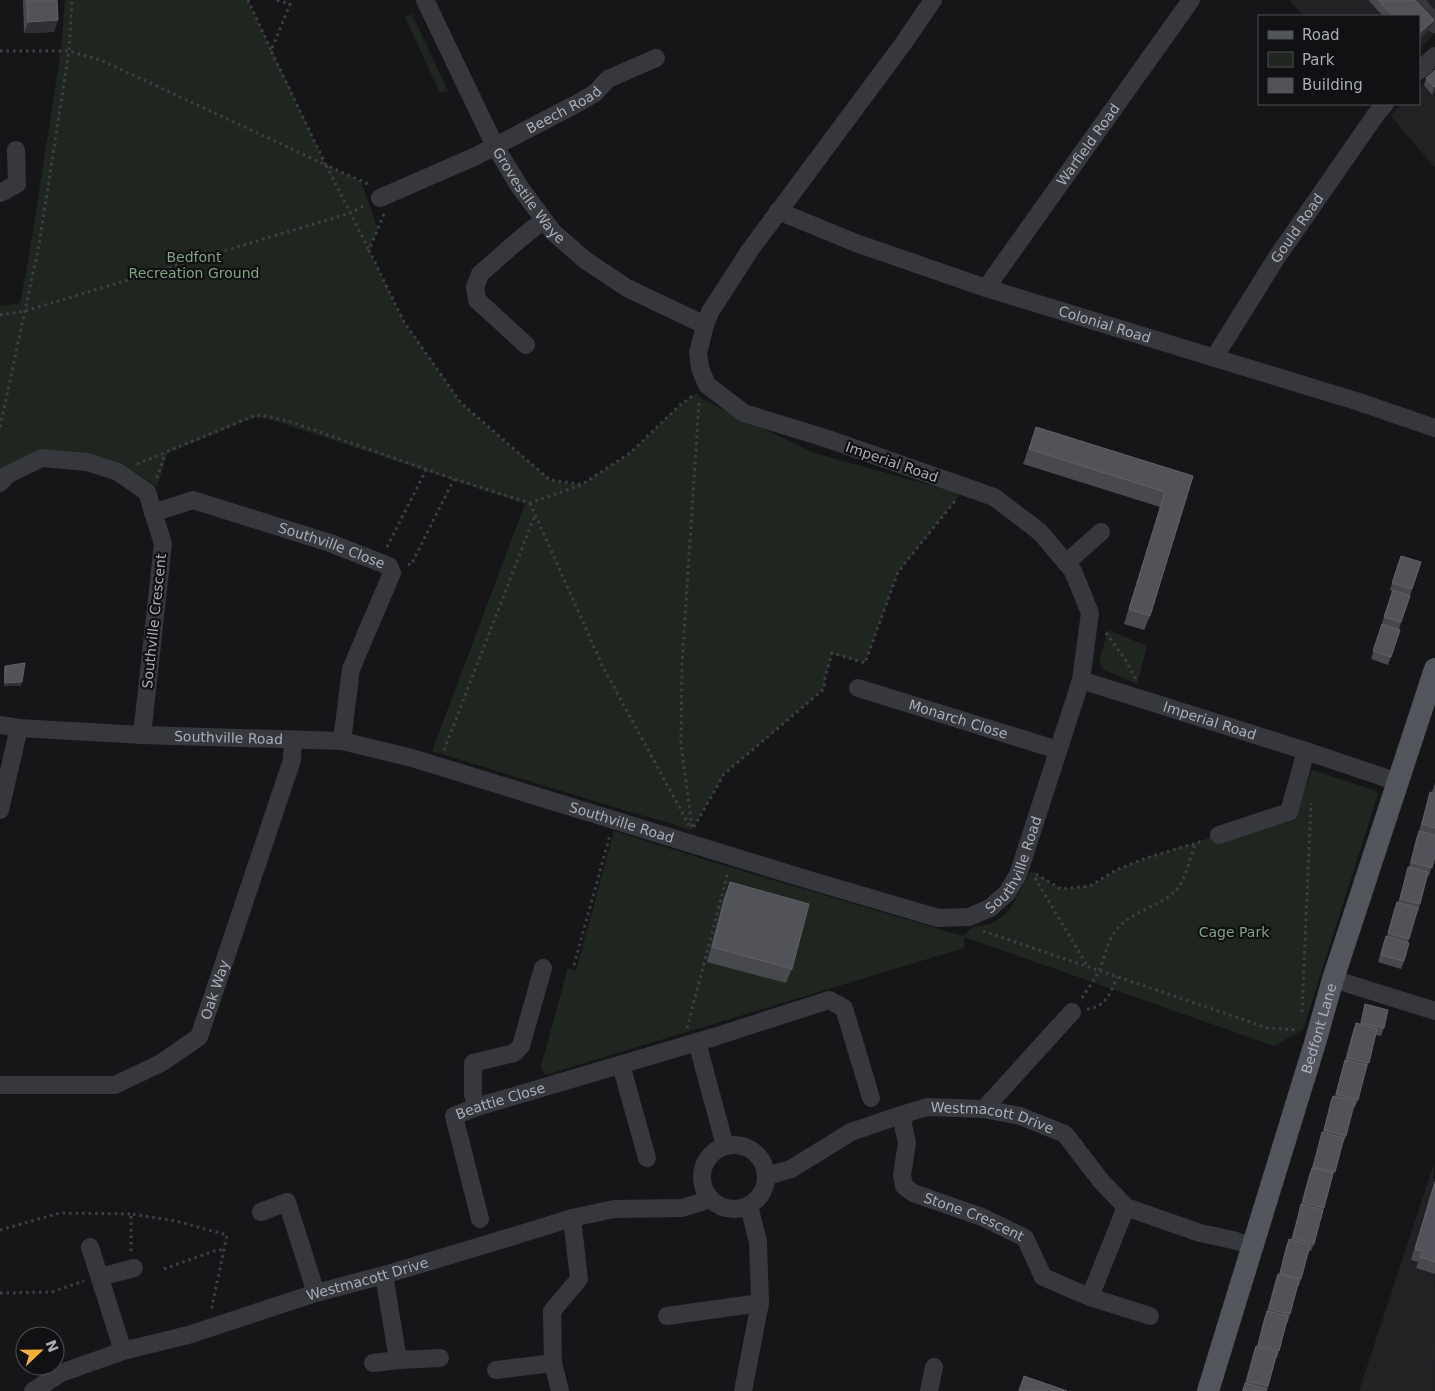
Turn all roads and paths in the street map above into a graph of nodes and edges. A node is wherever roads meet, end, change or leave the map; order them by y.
1 (72, 0) edge
2 (248, 0) edge
3 (277, 0) edge
4 (425, 0) edge
5 (933, 0) edge
6 (1192, 0) edge
7 (1414, 0) edge
8 (1435, 24) edge
9 (0, 51) edge
10 (69, 51) junction
11 (272, 51) junction
12 (1435, 56) edge
13 (656, 58) dead end
14 (1420, 70) edge
15 (1384, 105) edge
16 (494, 146) junction
17 (16, 150) dead end
18 (326, 165) junction
19 (0, 193) edge
20 (380, 198) junction
21 (778, 211) junction
22 (350, 213) junction
23 (545, 221) junction
24 (369, 250) junction
25 (986, 288) junction
26 (25, 311) junction
27 (0, 315) edge
28 (704, 325) junction
29 (526, 344) dead end
30 (1214, 358) junction
31 (0, 427) edge
32 (1435, 428) edge
33 (165, 452) junction
34 (128, 468) dead end
35 (426, 470) junction
36 (454, 479) junction
37 (0, 484) edge
38 (581, 485) junction
39 (147, 492) junction
40 (956, 499) dead end
41 (530, 503) junction
42 (153, 512) junction
43 (535, 515) junction
44 (1101, 532) dead end
45 (380, 562) junction
46 (1066, 563) junction
47 (407, 564) dead end
48 (1105, 631) dead end
49 (1435, 669) edge
50 (1081, 680) junction
51 (1137, 682) dead end
52 (858, 688) dead end
53 (0, 725) edge
54 (19, 728) junction
55 (142, 735) junction
56 (293, 740) junction
57 (342, 741) junction
58 (1058, 750) junction
59 (1306, 751) junction
60 (442, 754) dead end
61 (1398, 782) junction
62 (1311, 800) dead end
63 (0, 810) edge
64 (611, 830) dead end
65 (692, 830) junction
66 (1219, 835) joint
67 (1195, 843) junction
68 (729, 867) dead end
69 (982, 931) dead end
70 (574, 965) dead end
71 (1088, 967) junction
72 (543, 968) dead end
73 (1099, 971) junction
74 (1117, 977) junction
75 (1332, 979) junction
76 (1078, 1005) joint
77 (1094, 1008) dead end
78 (1435, 1011) edge
79 (1301, 1018) dead end
80 (1302, 1030) dead end
81 (693, 1043) junction
82 (621, 1065) junction
83 (0, 1085) edge
84 (871, 1098) dead end
85 (477, 1107) junction
86 (984, 1109) junction
87 (901, 1115) junction
88 (725, 1146) junction
89 (647, 1158) dead end
90 (767, 1176) junction
91 (711, 1199) junction
92 (749, 1206) junction
93 (1126, 1207) junction
94 (261, 1212) dead end
95 (131, 1214) junction
96 (572, 1218) junction
97 (480, 1219) dead end
98 (0, 1230) edge
99 (1252, 1246) junction
100 (90, 1247) dead end
101 (224, 1250) junction
102 (134, 1268) joint
103 (164, 1269) dead end
104 (384, 1275) junction
105 (100, 1277) junction
106 (0, 1293) edge
107 (316, 1293) junction
108 (1090, 1297) junction
109 (760, 1303) junction
110 (667, 1316) dead end
111 (1150, 1316) dead end
112 (207, 1328) junction
113 (123, 1350) junction
114 (440, 1358) dead end
115 (398, 1360) junction
116 (373, 1363) dead end
117 (553, 1364) junction
118 (934, 1367) dead end
119 (496, 1370) dead end
120 (33, 1391) edge
121 (560, 1391) edge
122 (743, 1391) edge
123 (929, 1391) edge
124 (1208, 1391) edge

1 - 10 path
2 - 11 path
3 - 11 path
4 - 16 street, Grovestile Waye
5 - 21 street, Imperial Road
6 - 25 street, Warfield Road
7 - 8 street
9 - 10 path
10 - 18 path
10 - 26 path
11 - 18 path
12 - 14 street
13 - 16 street, Beech Road
15 - 30 street, Gould Road
16 - 20 street, Beech Road
16 - 23 street, Grovestile Waye
17 - 19 street
18 - 20 path
18 - 22 path
20 - 22 path
20 - 24 path
21 - 25 street, Colonial Road
21 - 28 street, Imperial Road
22 - 24 path
22 - 26 path
23 - 28 street, Grovestile Waye
23 - 29 street
24 - 38 path
25 - 30 street, Colonial Road
26 - 27 path
26 - 31 path
28 - 46 street, Imperial Road
30 - 32 street, Colonial Road
33 - 34 path
33 - 35 path
33 - 39 path
35 - 36 path
35 - 45 path
36 - 41 path
36 - 47 path
37 - 39 street
38 - 41 path
38 - 65 path
39 - 42 street, Southville Crescent
40 - 65 path
41 - 43 path
42 - 45 street, Southville Close
42 - 55 street, Southville Crescent
43 - 60 path
43 - 65 path
44 - 46 street
45 - 57 street, Southville Close
46 - 50 street, Imperial Road
48 - 51 path
49 - 61 main road, Bedfont Lane
50 - 58 street, Southville Road
50 - 59 street, Imperial Road
52 - 58 street, Monarch Close
53 - 54 street, Southville Road
54 - 55 street, Southville Road
54 - 63 street
55 - 56 street, Southville Road
56 - 57 street, Southville Road
56 - 83 street, Oak Way
57 - 58 street, Southville Road
59 - 61 street, Imperial Road
59 - 66 street
61 - 75 main road, Bedfont Lane
62 - 79 path
64 - 70 path
66 - 67 path
67 - 71 path
67 - 73 path
68 - 81 path
69 - 71 path
71 - 73 path
72 - 85 street
73 - 74 path
73 - 76 path
74 - 77 path
74 - 80 path
75 - 78 street
75 - 99 main road, Bedfont Lane
76 - 86 street
81 - 82 street, Beattie Close
81 - 84 street, Beattie Close
81 - 88 street
82 - 85 street, Beattie Close
82 - 89 street
85 - 97 street, Beattie Close
86 - 87 street, Westmacott Drive
86 - 93 street, Westmacott Drive
87 - 90 street, Westmacott Drive
87 - 108 street, Stone Crescent
88 - 90 street
88 - 91 street
90 - 92 street
91 - 92 street
91 - 96 street, Westmacott Drive
92 - 109 street
93 - 99 street, Westmacott Drive
93 - 108 street
94 - 107 street
95 - 98 path
95 - 101 path
95 - 102 path
96 - 104 street, Westmacott Drive
96 - 117 street
99 - 124 main road, Bedfont Lane
100 - 105 street
101 - 103 path
101 - 112 path
102 - 105 street
104 - 107 street, Westmacott Drive
104 - 115 street
105 - 106 path
105 - 113 street
107 - 112 street, Westmacott Drive
108 - 111 street, Stone Crescent
109 - 110 street
109 - 122 street
112 - 113 street, Westmacott Drive
113 - 120 street, Westmacott Drive
114 - 115 street
115 - 116 street
117 - 119 street
117 - 121 street
118 - 123 street

